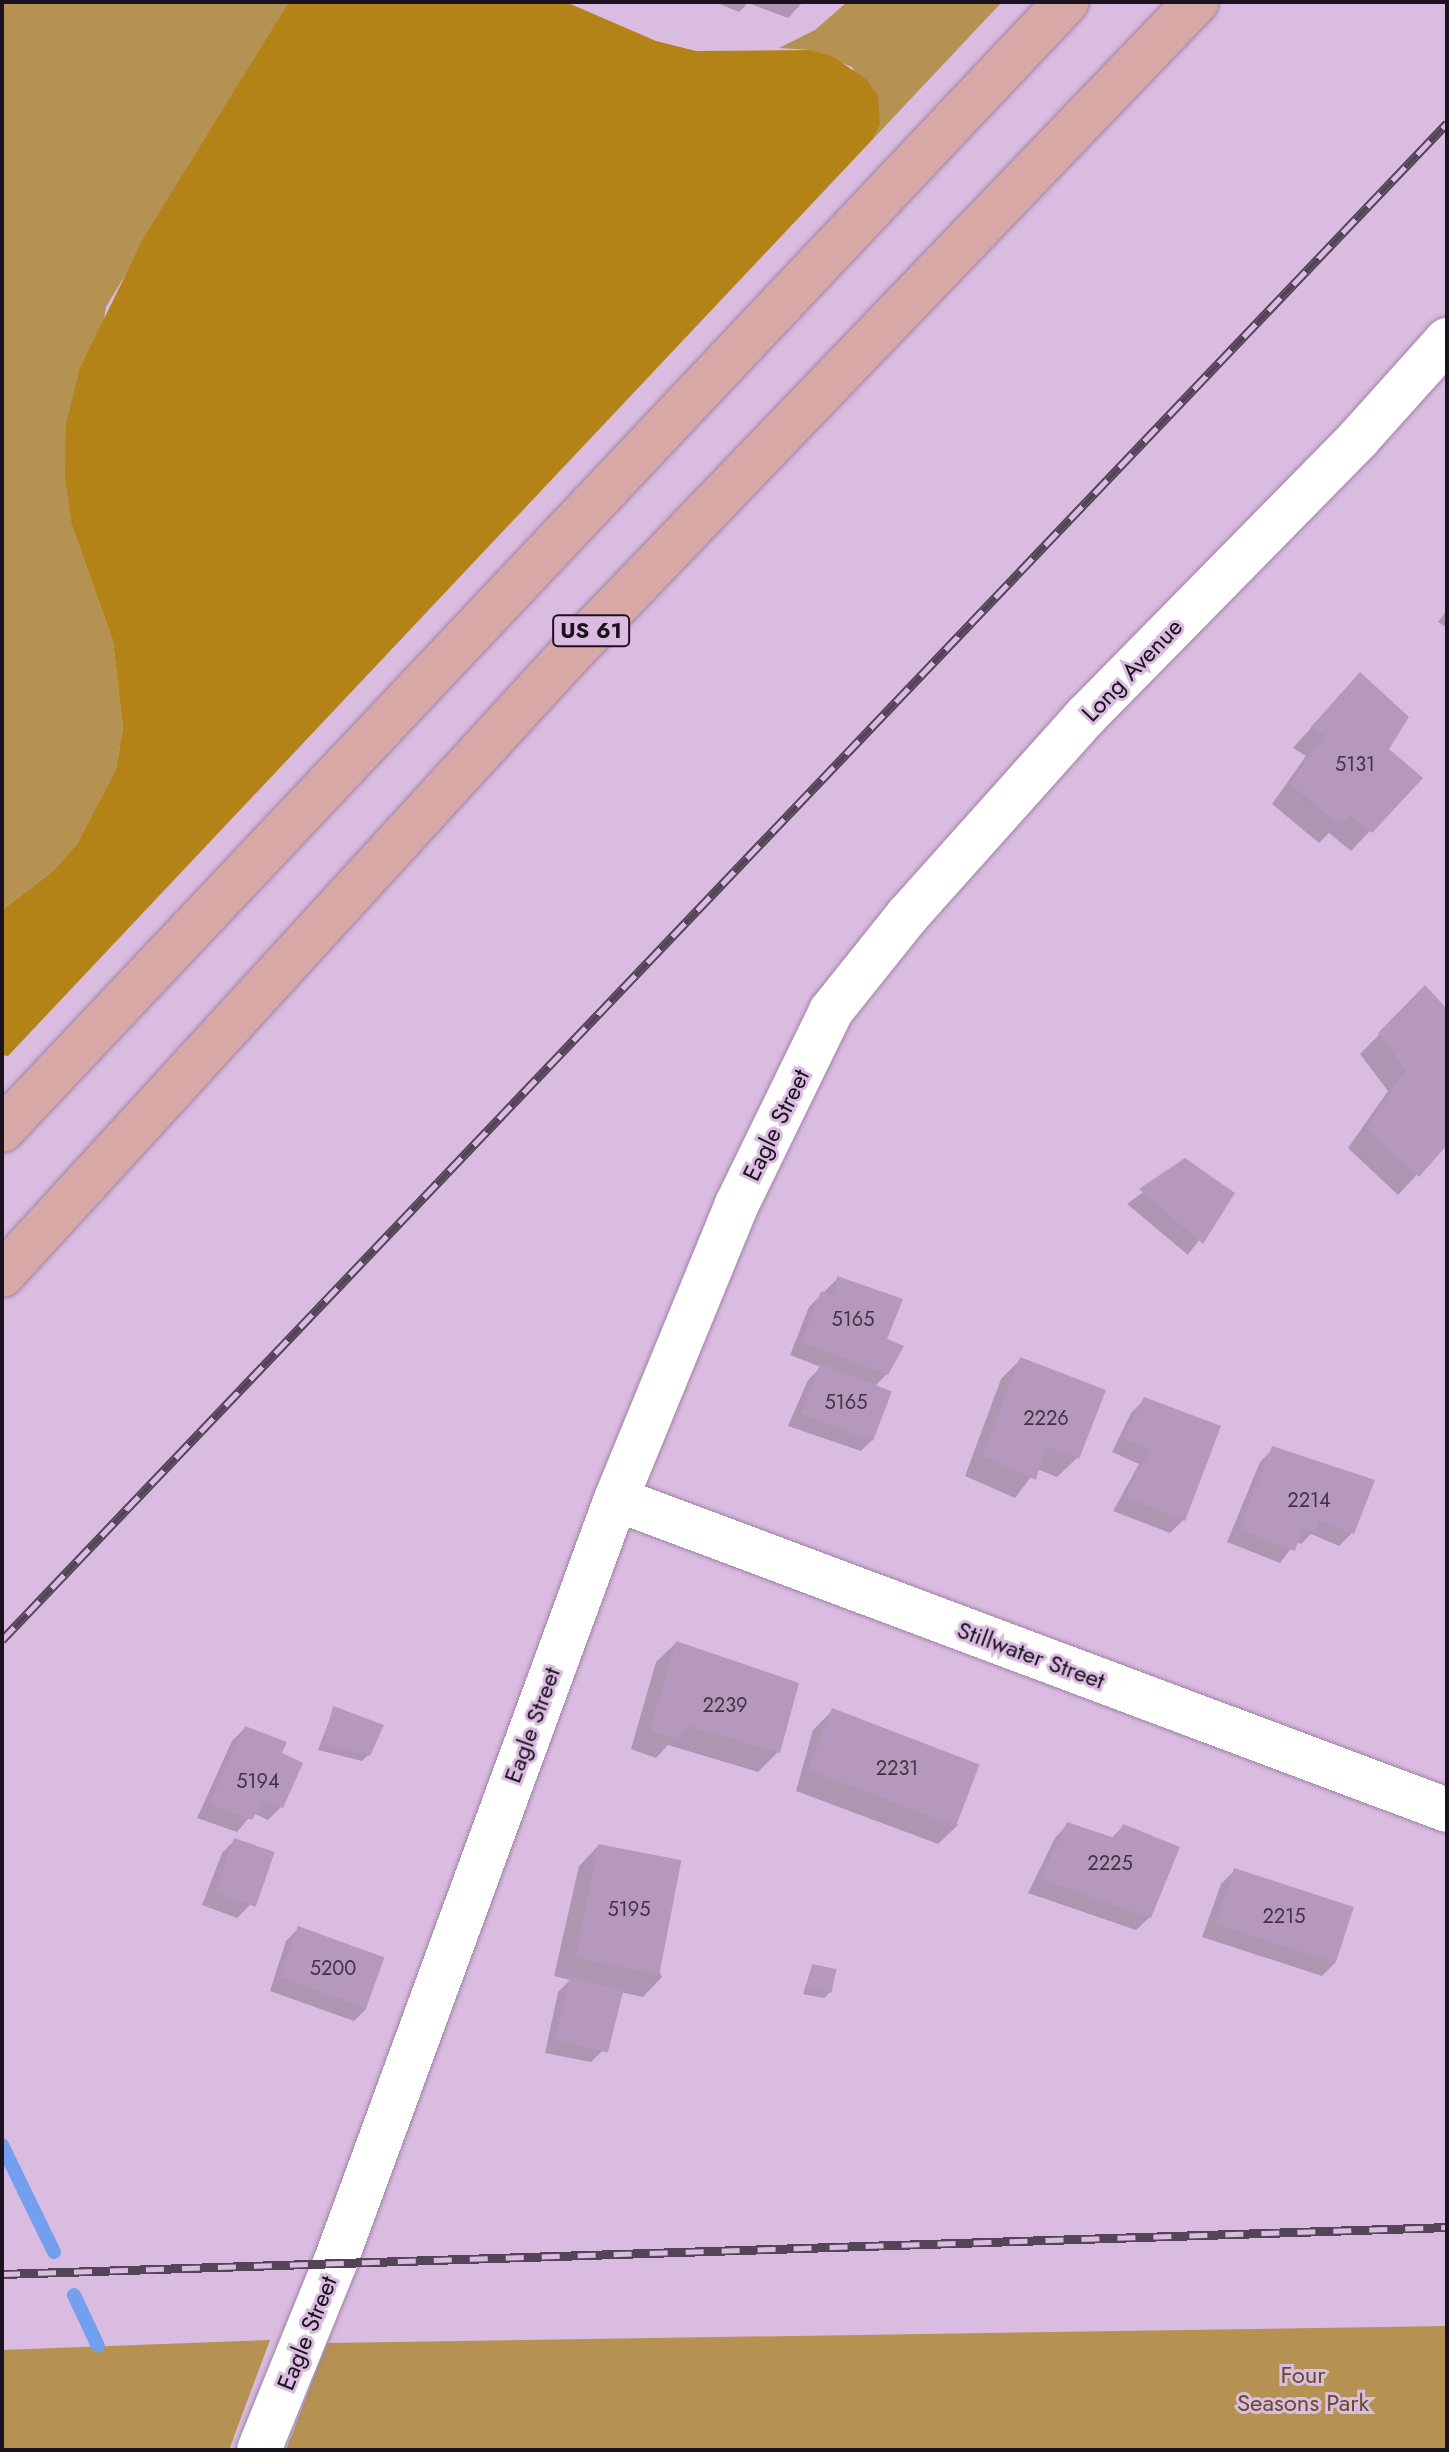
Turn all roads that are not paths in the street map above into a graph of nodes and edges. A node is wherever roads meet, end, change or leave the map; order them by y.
1 (1066, 2) edge
2 (1196, 2) edge
3 (1447, 340) edge
4 (831, 1011) joint
5 (2, 1130) edge
6 (2, 1275) edge
7 (616, 1499) junction
8 (1447, 1810) edge
9 (259, 2450) edge

1 - 5 main road
2 - 6 main road, US 61
3 - 4 street, Long Avenue
4 - 7 street, Eagle Street
7 - 8 street, Stillwater Street
7 - 9 street, Eagle Street

